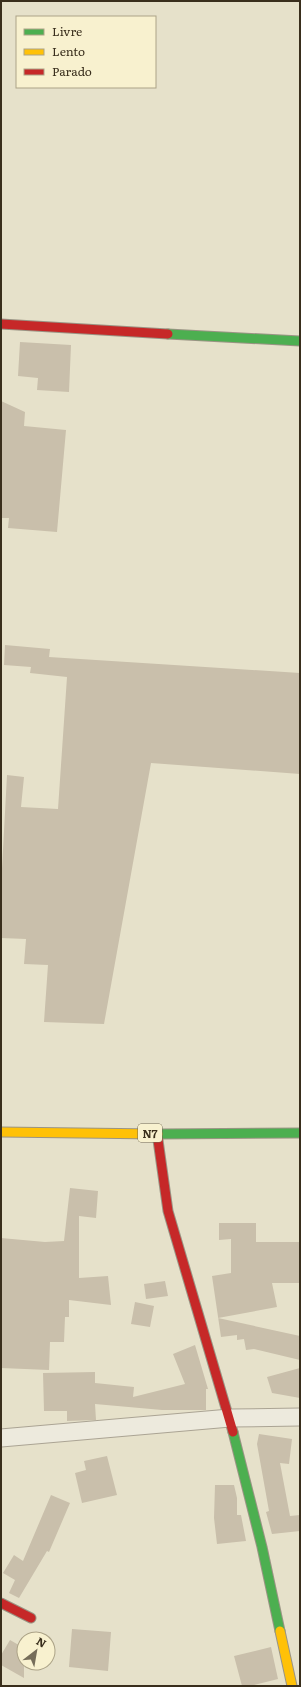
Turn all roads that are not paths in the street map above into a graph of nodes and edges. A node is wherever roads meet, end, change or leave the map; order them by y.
1 (1, 324) edge
2 (300, 341) edge
3 (1, 1132) edge
4 (157, 1133) junction
5 (300, 1133) edge
6 (300, 1417) edge
7 (230, 1418) junction
8 (1, 1438) edge
9 (1, 1603) edge
10 (31, 1618) dead end
11 (292, 1686) edge

1 - 2 main road
3 - 4 main road, N7
4 - 5 main road, N7
4 - 7 main road
6 - 7 street
7 - 8 street
7 - 11 main road
9 - 10 main road

